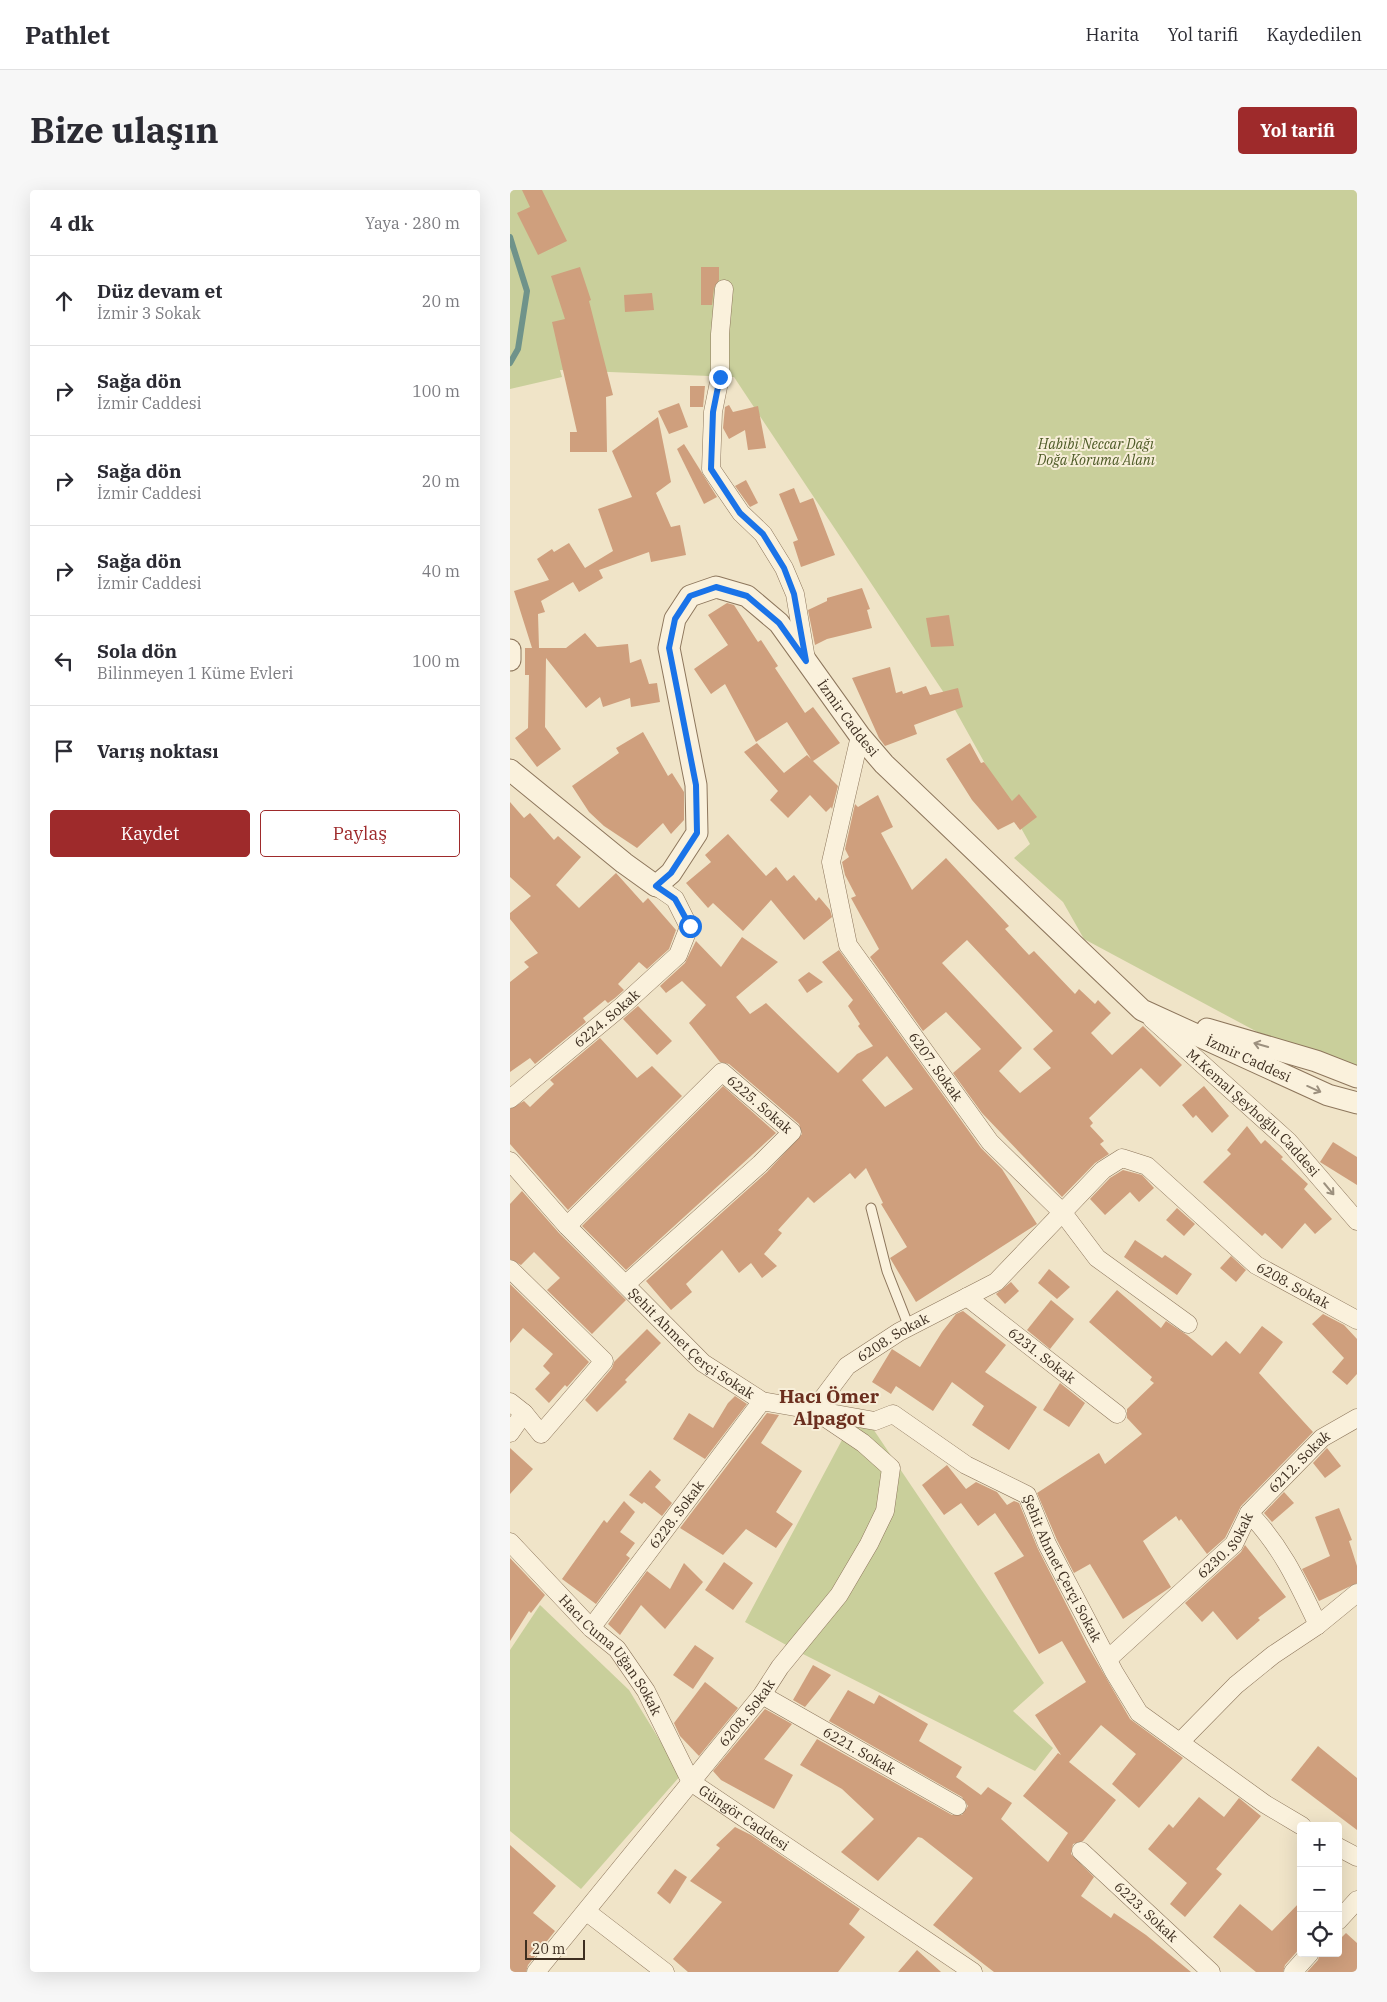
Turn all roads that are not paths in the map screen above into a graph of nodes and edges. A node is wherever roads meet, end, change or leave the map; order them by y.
1 (724, 289) dead end
2 (806, 661) junction
3 (860, 736) junction
4 (510, 770) edge
5 (656, 886) junction
6 (1142, 1010) junction
7 (1357, 1077) edge
8 (510, 1099) edge
9 (1357, 1103) edge
10 (510, 1161) edge
11 (872, 1208) dead end
12 (1063, 1213) junction
13 (1357, 1221) edge
14 (567, 1226) junction
15 (510, 1269) edge
16 (626, 1284) junction
17 (967, 1297) junction
18 (1357, 1320) edge
19 (1188, 1324) dead end
20 (909, 1327) junction
21 (762, 1400) junction
22 (517, 1407) edge
23 (814, 1410) junction
24 (1117, 1414) dead end
25 (1357, 1418) edge
26 (510, 1432) edge
27 (1249, 1513) junction
28 (510, 1542) edge
29 (1357, 1593) edge
30 (1318, 1625) junction
31 (591, 1628) junction
32 (1108, 1660) junction
33 (762, 1695) junction
34 (1180, 1742) junction
35 (691, 1782) junction
36 (957, 1806) dead end
37 (1297, 1823) edge
38 (1081, 1851) dead end
39 (1357, 1900) edge
40 (587, 1912) junction
41 (1342, 1917) edge
42 (1306, 1957) edge
43 (536, 1972) edge
44 (665, 1972) edge
45 (973, 1972) edge
46 (1211, 1972) edge
47 (1293, 1972) edge

1 - 2 street
2 - 3 street, İzmir Caddesi
2 - 5 street, İzmir Caddesi
3 - 6 street, İzmir Caddesi
3 - 12 street, 6207. Sokak
4 - 5 street
5 - 8 street, 6224. Sokak
7 -> 6 street, İzmir Caddesi
6 -> 9 street, İzmir Caddesi
6 -> 13 street, M.Kemal Şeyhoğlu Caddesi
10 - 14 street, Şehit Ahmet Çerçi Sokak
11 - 20 lane
12 - 17 street, 6208. Sokak
12 - 18 street, 6208. Sokak
12 - 19 street, 6207. Sokak
14 - 16 street, Şehit Ahmet Çerçi Sokak
14 - 16 street, 6225. Sokak
15 - 22 street
16 - 21 street, Şehit Ahmet Çerçi Sokak
17 - 20 street, 6208. Sokak
17 - 24 street, 6231. Sokak
20 - 23 street, 6208. Sokak
21 - 23 street, Şehit Ahmet Çerçi Sokak
21 - 31 street, 6228. Sokak
22 - 26 street
23 - 32 street, Şehit Ahmet Çerçi Sokak
23 - 33 street, 6208. Sokak
25 - 27 street, 6212. Sokak
27 - 30 street, 6230. Sokak
27 - 32 street, 6230. Sokak
28 - 31 street, Hacı Cuma Uğan Sokak
29 - 30 street
30 - 34 street
31 - 35 street, Hacı Cuma Uğan Sokak
32 - 34 street, Şehit Ahmet Çerçi Sokak
33 - 35 street, 6208. Sokak
33 - 36 street, 6221. Sokak
34 - 37 street, Şehit Ahmet Çerçi Sokak
35 - 40 street, Güngör Caddesi
35 - 45 street, Güngör Caddesi
38 - 46 street, 6223. Sokak
39 - 41 street
40 - 43 street, Güngör Caddesi
40 - 44 street
42 - 47 street

